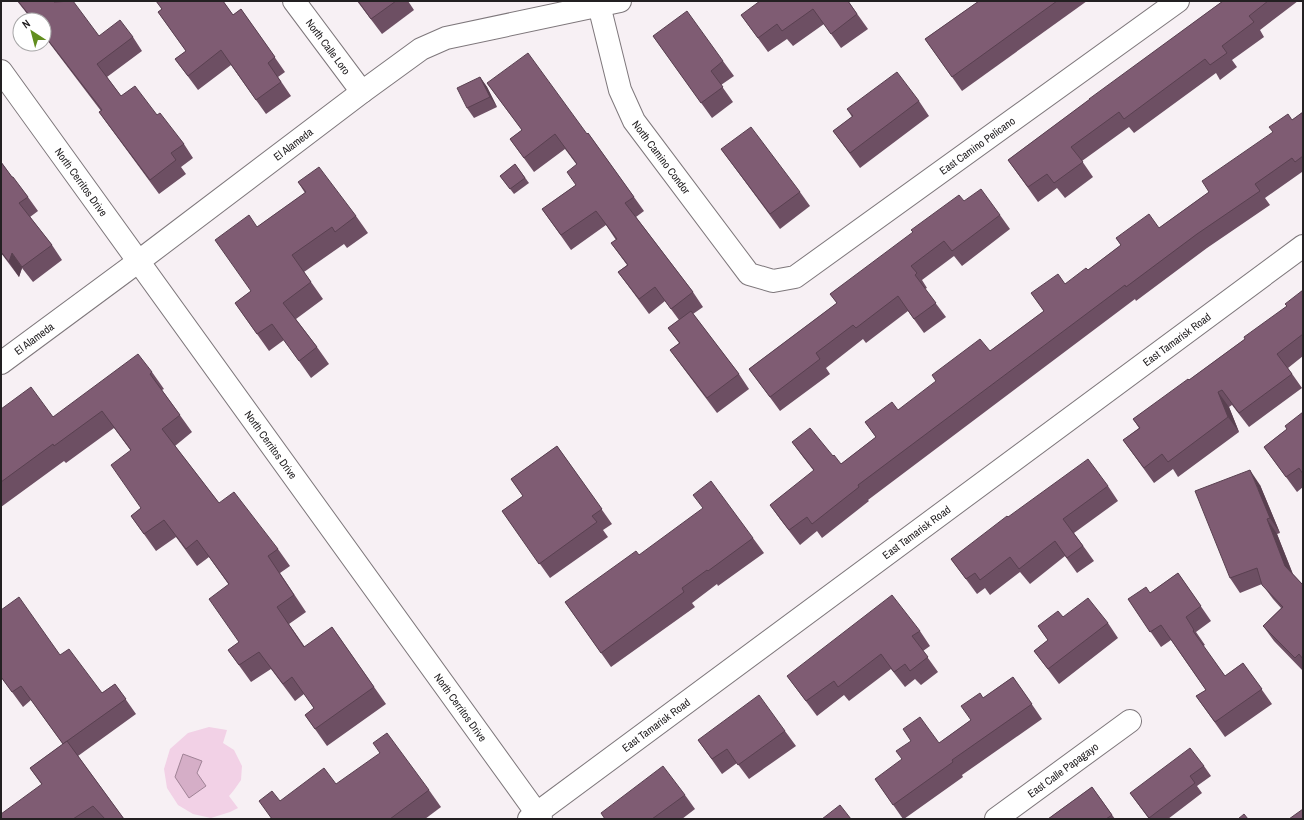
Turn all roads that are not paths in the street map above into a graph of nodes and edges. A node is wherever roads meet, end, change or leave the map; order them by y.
1 (294, 1) edge
2 (1178, 1) edge
3 (606, 3) edge
4 (1, 71) edge
5 (362, 92) junction
6 (1303, 246) edge
7 (139, 261) junction
8 (773, 282) joint
9 (1, 363) edge
10 (1130, 721) dead end
11 (536, 817) edge
12 (996, 819) edge

1 - 5 street, North Calle Loro
2 - 8 street, East Camino Pelicano
3 - 5 street, El Alameda
3 - 8 street, North Camino Condor
4 - 7 street, North Cerritos Drive
5 - 7 street, El Alameda
6 - 11 street, East Tamarisk Road
7 - 9 street, El Alameda
7 - 11 street, North Cerritos Drive
10 - 12 street, East Calle Papagayo

